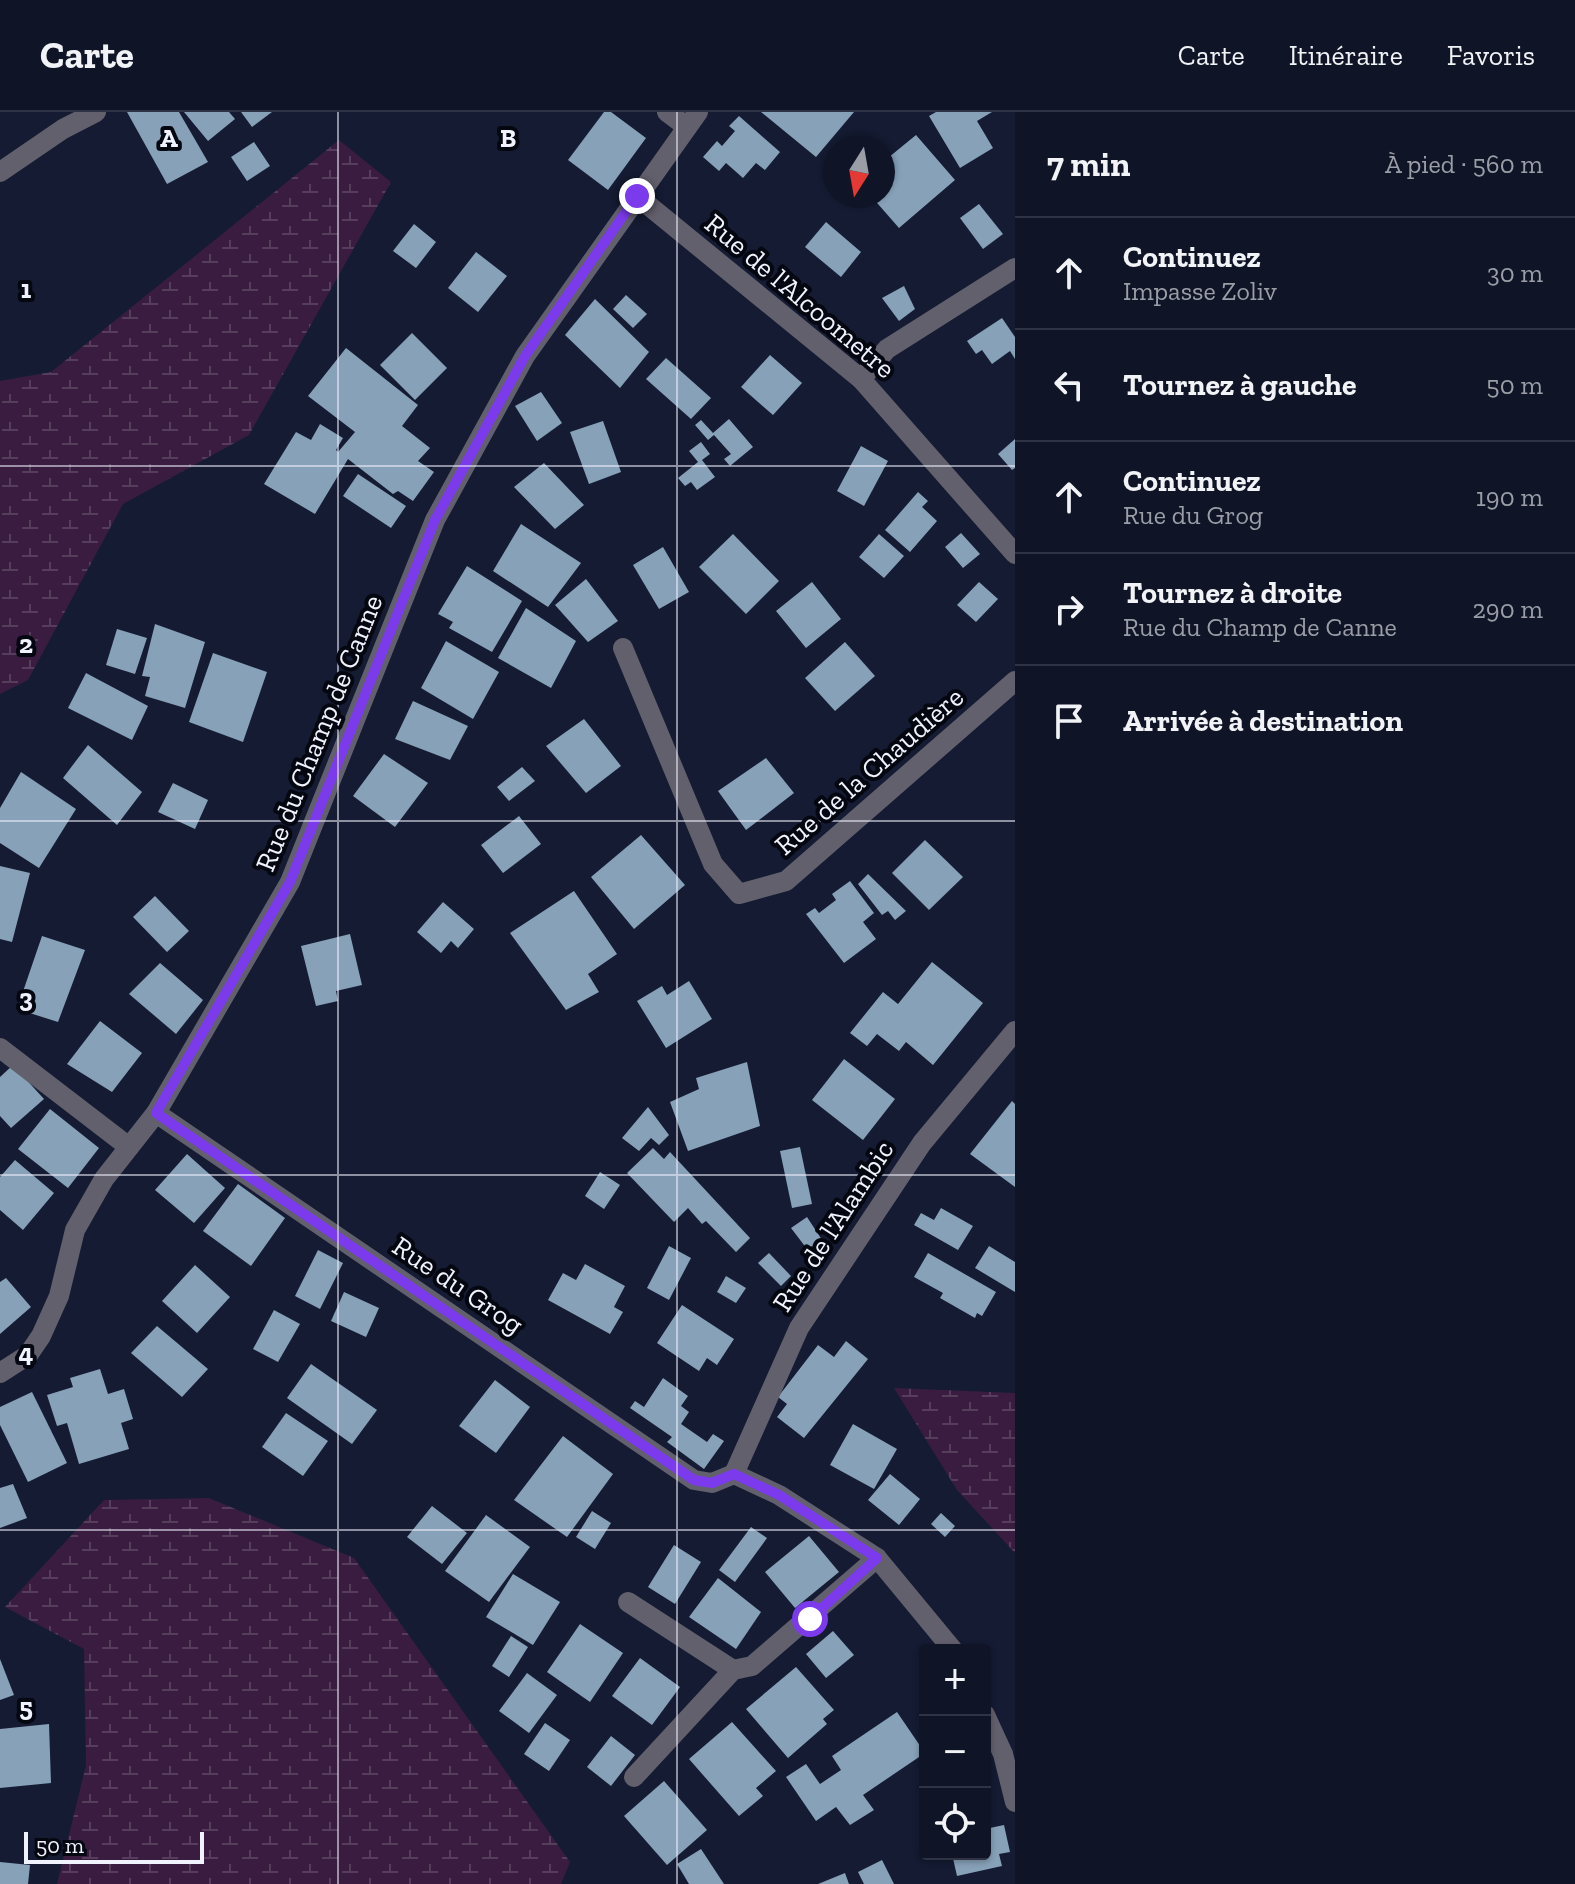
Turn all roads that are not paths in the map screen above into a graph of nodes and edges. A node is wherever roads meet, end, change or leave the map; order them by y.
1 (96, 112) edge
2 (667, 112) edge
3 (692, 120) edge
4 (0, 172) edge
5 (637, 196) junction
6 (1015, 268) edge
7 (861, 379) junction
8 (1015, 554) edge
9 (623, 648) dead end
10 (1015, 681) edge
11 (1015, 1031) edge
12 (0, 1048) edge
13 (156, 1113) junction
14 (129, 1147) junction
15 (0, 1373) edge
16 (734, 1474) junction
17 (877, 1558) junction
18 (628, 1602) dead end
19 (948, 1644) edge
20 (733, 1670) junction
21 (985, 1716) edge
22 (634, 1777) dead end
23 (1015, 1802) edge

1 - 4 street
2 - 3 street
3 - 5 street, Rue du Champ de Canne
5 - 7 street, Rue de l'Alcoometre
5 - 13 street, Rue du Champ de Canne
6 - 7 street
7 - 8 street, Rue de l'Alcoometre
9 - 10 street, Rue de la Chaudière
11 - 16 street, Rue de l'Alambic
12 - 14 street
13 - 14 street, Rue du Champ de Canne
13 - 16 street, Rue du Grog
14 - 15 street, Rue du Champ de Canne
16 - 17 street
17 - 19 street
17 - 20 street
18 - 20 street
20 - 22 street
21 - 23 street

